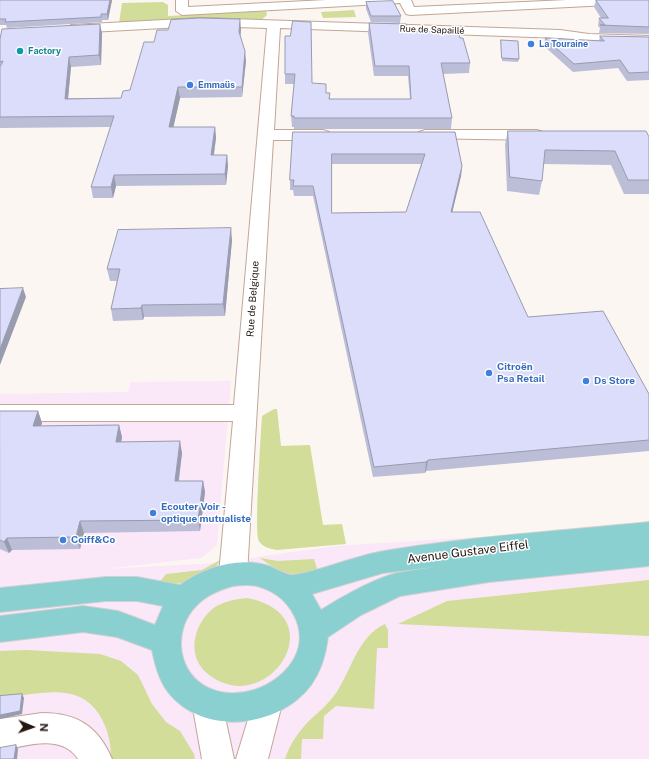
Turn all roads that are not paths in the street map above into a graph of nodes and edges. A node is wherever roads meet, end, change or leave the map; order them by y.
1 (182, 0) edge
2 (397, 0) edge
3 (405, 0) edge
4 (645, 0) edge
5 (317, 2) edge
6 (538, 3) edge
7 (473, 8) junction
8 (514, 20) dead end
9 (274, 25) junction
10 (555, 25) junction
11 (60, 30) edge
12 (649, 40) edge
13 (266, 135) junction
14 (341, 135) edge
15 (413, 135) edge
16 (550, 135) edge
17 (0, 413) edge
18 (245, 413) junction
19 (649, 533) edge
20 (649, 555) edge
21 (233, 574) junction
22 (290, 588) junction
23 (185, 598) junction
24 (0, 600) edge
25 (0, 629) edge
26 (313, 631) junction
27 (165, 642) junction
28 (268, 700) junction
29 (207, 703) junction
30 (0, 735) edge
31 (96, 759) edge
32 (218, 759) edge
33 (252, 759) edge

1 - 5 street
2 - 5 street
3 - 7 street
4 - 6 street
6 - 7 street
6 - 10 street
7 - 8 street
9 - 10 street, Rue de Sapaillé
9 - 11 street, Rue de Sapaillé
9 - 13 street, Rue de Belgique
10 - 12 street, Rue de Sapaillé
13 - 14 street
13 - 18 street, Rue de Belgique
15 - 16 street
17 - 18 street
18 - 21 street, Rue de Belgique
19 - 22 main road, Avenue Gustave Eiffel
20 - 26 main road, Avenue Gustave Eiffel
21 - 22 main road
21 - 23 main road
22 - 26 main road
23 - 24 main road
23 - 27 main road
25 - 27 main road
26 - 28 main road
27 - 29 main road
28 - 29 main road
28 - 33 street
29 - 32 street
30 - 31 street

